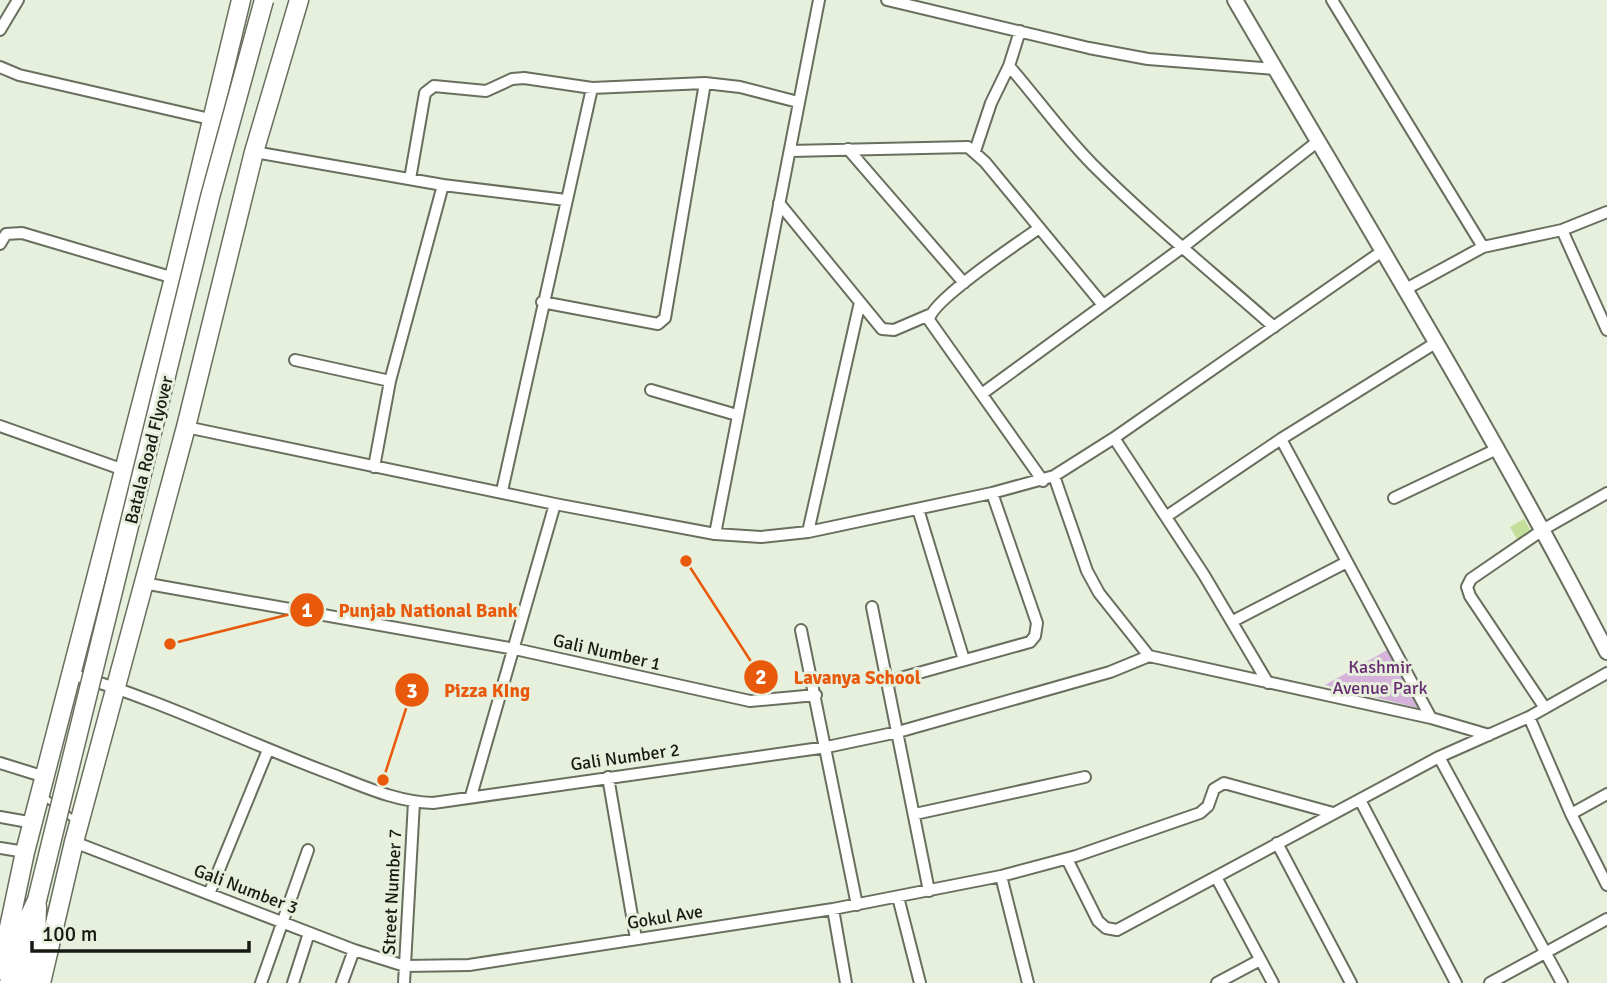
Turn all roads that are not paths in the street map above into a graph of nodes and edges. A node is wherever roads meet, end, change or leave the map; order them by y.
1 (18, 0) edge
2 (241, 0) edge
3 (264, 0) edge
4 (299, 0) edge
5 (819, 0) edge
6 (887, 0) edge
7 (1235, 0) edge
8 (1332, 0) edge
9 (0, 30) edge
10 (1020, 31) junction
11 (0, 66) edge
12 (1009, 66) junction
13 (1275, 69) junction
14 (705, 82) junction
15 (592, 88) junction
16 (798, 102) junction
17 (211, 119) junction
18 (1317, 142) junction
19 (848, 149) junction
20 (790, 151) junction
21 (975, 151) junction
22 (254, 152) junction
23 (410, 179) junction
24 (443, 185) junction
25 (566, 200) junction
26 (779, 203) junction
27 (1607, 212) edge
28 (1038, 229) junction
29 (1562, 230) junction
30 (0, 244) edge
31 (1183, 247) junction
32 (1483, 247) junction
33 (1381, 252) junction
34 (174, 278) junction
35 (964, 283) junction
36 (1406, 289) junction
37 (542, 302) junction
38 (860, 302) junction
39 (1104, 305) junction
40 (929, 315) junction
41 (1274, 327) junction
42 (1607, 330) edge
43 (1437, 342) junction
44 (295, 360) dead end
45 (390, 381) junction
46 (651, 390) dead end
47 (983, 393) junction
48 (737, 415) junction
49 (0, 426) edge
50 (186, 427) junction
51 (1114, 438) junction
52 (1281, 439) junction
53 (1497, 449) junction
54 (374, 467) junction
55 (124, 470) junction
56 (1048, 478) junction
57 (502, 491) junction
58 (992, 493) junction
59 (1607, 493) edge
60 (1394, 498) dead end
61 (555, 504) junction
62 (918, 509) junction
63 (1167, 516) junction
64 (1544, 529) junction
65 (808, 532) junction
66 (715, 534) junction
67 (1347, 562) junction
68 (143, 583) junction
69 (872, 607) dead end
70 (1233, 621) junction
71 (801, 630) dead end
72 (515, 649) junction
73 (1607, 652) edge
74 (1149, 656) junction
75 (964, 660) junction
76 (1607, 673) edge
77 (71, 674) junction
78 (886, 682) junction
79 (1268, 683) junction
80 (115, 687) junction
81 (816, 695) junction
82 (1545, 708) junction
83 (1529, 717) junction
84 (1431, 718) junction
85 (898, 732) junction
86 (1489, 735) junction
87 (827, 747) junction
88 (268, 750) junction
89 (1439, 757) junction
90 (0, 763) edge
91 (608, 777) junction
92 (1085, 777) dead end
93 (43, 786) junction
94 (1607, 794) edge
95 (471, 796) junction
96 (1360, 800) junction
97 (414, 802) junction
98 (1334, 813) junction
99 (915, 814) junction
100 (1571, 814) junction
101 (0, 817) edge
102 (34, 823) junction
103 (77, 833) junction
104 (1277, 843) junction
105 (0, 848) edge
106 (308, 850) dead end
107 (25, 852) junction
108 (1067, 859) junction
109 (1001, 876) junction
110 (1216, 877) junction
111 (1606, 881) edge
112 (929, 891) junction
113 (209, 894) junction
114 (898, 897) junction
115 (37, 900) junction
116 (857, 905) junction
117 (833, 909) junction
118 (1607, 919) edge
119 (281, 922) junction
120 (309, 933) junction
121 (636, 939) junction
122 (354, 950) junction
123 (1545, 953) junction
124 (1261, 960) junction
125 (405, 966) junction
126 (0, 970) edge
127 (9, 983) edge
128 (24, 983) edge
129 (41, 983) edge
130 (261, 983) edge
131 (293, 983) edge
132 (342, 983) edge
133 (404, 983) edge
134 (846, 983) edge
135 (920, 983) edge
136 (1028, 983) edge
137 (1217, 983) edge
138 (1273, 983) edge
139 (1351, 983) edge
140 (1456, 983) edge
141 (1490, 983) edge
142 (1562, 983) edge

1 - 9 street
2 - 17 main road
3 - 115 main road, Batala Road Flyover, bridge
4 - 22 main road
5 - 16 street
6 - 10 street
7 - 13 street
8 - 32 street
10 - 12 street
10 - 13 street
11 - 17 street
12 - 21 street
12 - 31 street
13 - 18 street
14 - 15 street
14 - 16 street
14 - 37 street
15 - 23 street
15 - 25 street
16 - 20 street
17 - 34 main road
18 - 31 street
18 - 33 street
19 - 20 street
19 - 21 street
19 - 35 street
20 - 26 street
21 - 28 street
22 - 23 street
22 - 50 main road
23 - 24 street
24 - 25 street
24 - 45 street
25 - 37 street
26 - 38 street
26 - 48 street
27 - 29 street
28 - 35 street
28 - 39 street
29 - 32 street
29 - 42 street
30 - 34 street
31 - 39 street
31 - 41 street
32 - 36 street
33 - 36 street
33 - 41 street
34 - 55 main road
35 - 40 street
36 - 43 street
37 - 57 street
38 - 40 street
38 - 65 street
39 - 47 street
40 - 47 street
41 - 51 street
43 - 52 street
43 - 53 street
44 - 45 street
45 - 54 street
46 - 48 street
47 - 56 street
48 - 66 street
49 - 55 street
50 - 54 street
50 - 68 main road
51 - 56 street
51 - 63 street
52 - 63 street
52 - 67 street
53 - 60 street
53 - 64 street
54 - 57 street
55 - 77 main road
56 - 58 street
56 - 74 street
57 - 61 street
58 - 62 street
58 - 75 street
59 - 64 street
61 - 66 street
61 - 72 street
62 - 65 street
62 - 75 street
63 - 70 street
64 - 73 street
64 - 82 street
65 - 66 street
67 - 70 street
67 - 84 street
68 - 72 street, Gali Number 1
68 - 80 main road
69 - 78 street
70 - 79 street
71 - 81 street
72 - 81 street, Gali Number 1
72 - 95 street
74 - 79 street
74 - 85 street, Gali Number 2
75 - 78 street
76 - 82 street
77 - 80 street, Gali Number 2
77 - 93 main road
78 - 85 street
79 - 84 street
80 - 88 street, Gali Number 2
80 - 103 main road
81 - 87 street
82 - 83 street
83 - 86 street
83 - 100 street
84 - 86 street
85 - 87 street, Gali Number 2
85 - 99 street
86 - 89 street
87 - 91 street, Gali Number 2
87 - 116 street
88 - 97 street, Gali Number 2
88 - 113 street
89 - 96 street
89 - 123 street
90 - 93 street
91 - 95 street, Gali Number 2
91 - 121 street
92 - 99 street
93 - 102 main road
93 - 103 lane
94 - 100 street
95 - 97 street, Gali Number 2
96 - 98 street
96 - 140 street
97 - 125 street, Street Number 7
98 - 104 street
98 - 108 street, Gokul Ave
99 - 112 street
100 - 111 street
101 - 102 street
102 - 107 main road
103 - 113 street, Gali Number 3
103 - 129 main road
104 - 110 street
104 - 139 street
105 - 107 street
106 - 119 street
107 - 126 main road
108 - 109 street, Gokul Ave
108 - 110 street
109 - 112 street, Gokul Ave
109 - 136 street
110 - 124 street
112 - 114 street, Gokul Ave
113 - 119 street, Gali Number 3
114 - 116 street, Gokul Ave
114 - 135 street
115 - 127 main road, Batala Road Flyover
115 - 128 main road, Batala Road Flyover
116 - 117 street, Gokul Ave
117 - 121 street, Gokul Ave
117 - 134 street
118 - 123 street
119 - 120 street, Gali Number 3
119 - 130 street
120 - 122 street, Gali Number 3
120 - 131 street
121 - 125 street, Gokul Ave
122 - 125 street, Gali Number 3
122 - 132 street
123 - 141 street
123 - 142 street
124 - 137 street
124 - 138 street
125 - 133 street, Street Number 7

